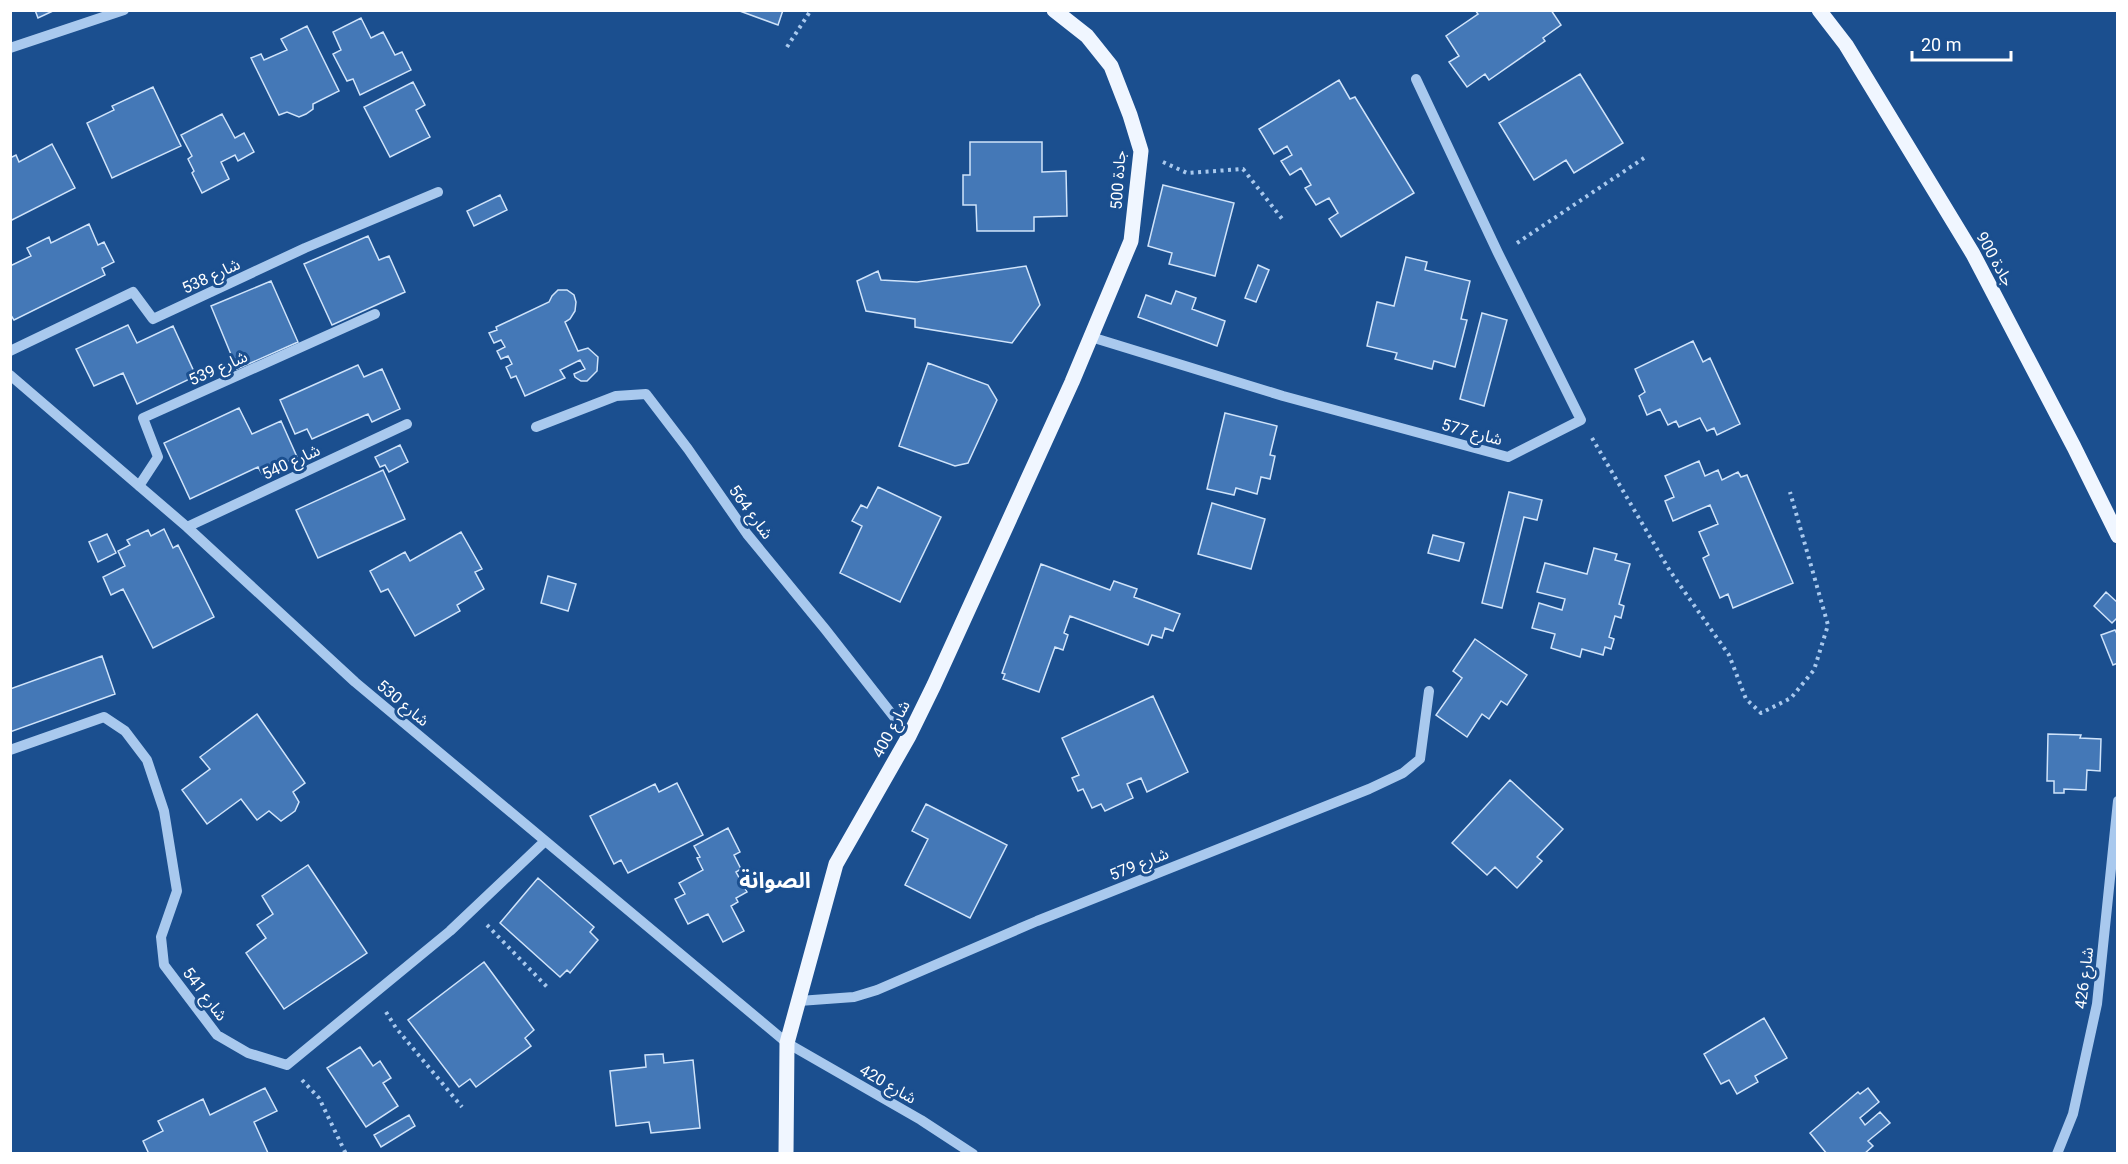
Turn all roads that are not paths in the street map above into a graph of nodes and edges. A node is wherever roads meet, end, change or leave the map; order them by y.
1 (124, 10) edge
2 (1054, 10) edge
3 (1819, 10) edge
4 (10, 48) edge
5 (1416, 80) dead end
6 (438, 192) dead end
7 (375, 315) dead end
8 (1091, 337) junction
9 (10, 351) edge
10 (10, 375) edge
11 (407, 424) dead end
12 (536, 427) dead end
13 (139, 486) junction
14 (187, 527) junction
15 (2118, 536) edge
16 (1429, 691) dead end
17 (909, 736) junction
18 (10, 750) edge
19 (2118, 801) edge
20 (544, 842) junction
21 (799, 1001) junction
22 (787, 1043) junction
23 (786, 1154) edge
24 (973, 1154) edge
25 (2057, 1154) edge

1 - 4 street
2 - 8 main road, جادة 500
3 - 15 main road, جادة 900
5 - 8 street, شارع 577
6 - 9 street, شارع 538
7 - 13 street, شارع 539
8 - 17 main road, شارع 400
10 - 13 street, شارع 530
11 - 14 street, شارع 540
12 - 17 street, شارع 564
13 - 14 street, شارع 530
14 - 20 street, شارع 530
16 - 21 street, شارع 579
17 - 21 main road, شارع 400
18 - 20 street, شارع 541
19 - 25 street, شارع 426
20 - 22 street, شارع 530
21 - 22 main road, شارع 400
22 - 23 main road, شارع 400
22 - 24 street, شارع 420

